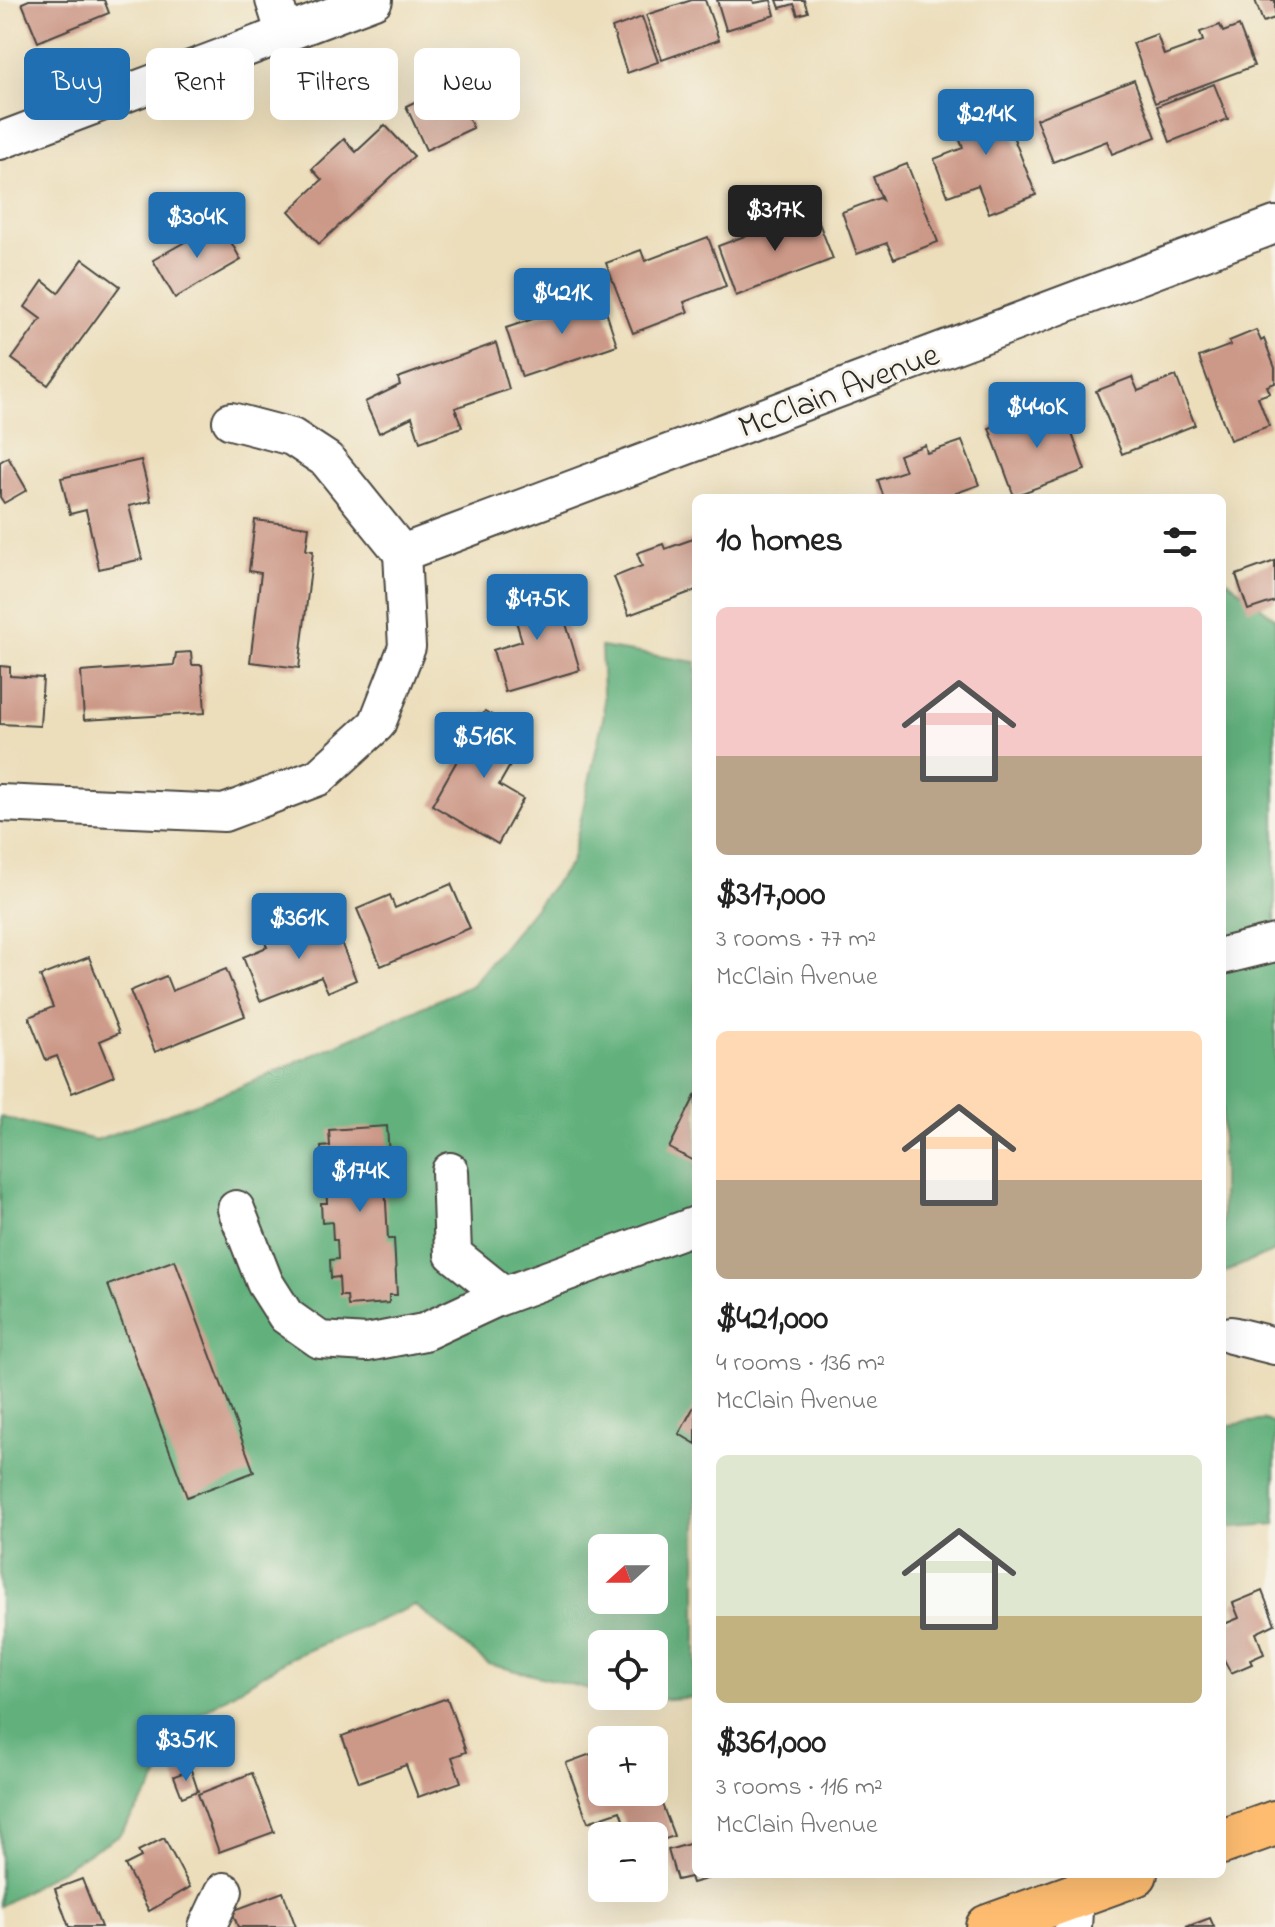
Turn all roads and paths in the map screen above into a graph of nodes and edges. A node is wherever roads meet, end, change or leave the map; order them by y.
1 (274, 0) edge
2 (370, 2) edge
3 (285, 35) junction
4 (0, 141) edge
5 (1275, 225) edge
6 (231, 421) dead end
7 (402, 553) junction
8 (0, 803) edge
9 (1275, 943) edge
10 (1226, 955) edge
11 (450, 1171) dead end
12 (236, 1209) dead end
13 (692, 1226) edge
14 (504, 1295) junction
15 (1231, 1335) dead end
16 (1275, 1346) edge
17 (1273, 1828) edge
18 (1226, 1841) edge
19 (1129, 1878) edge
20 (224, 1891) dead end
21 (1074, 1912) edge
22 (207, 1927) edge
23 (988, 1927) edge

1 - 3 street
2 - 3 street
3 - 4 street
5 - 7 street, McClain Avenue
6 - 7 street
7 - 8 street
9 - 10 street
11 - 14 street
12 - 14 street
13 - 14 street
15 - 16 street
17 - 18 main road
19 - 21 main road
20 - 22 street
21 - 23 main road

